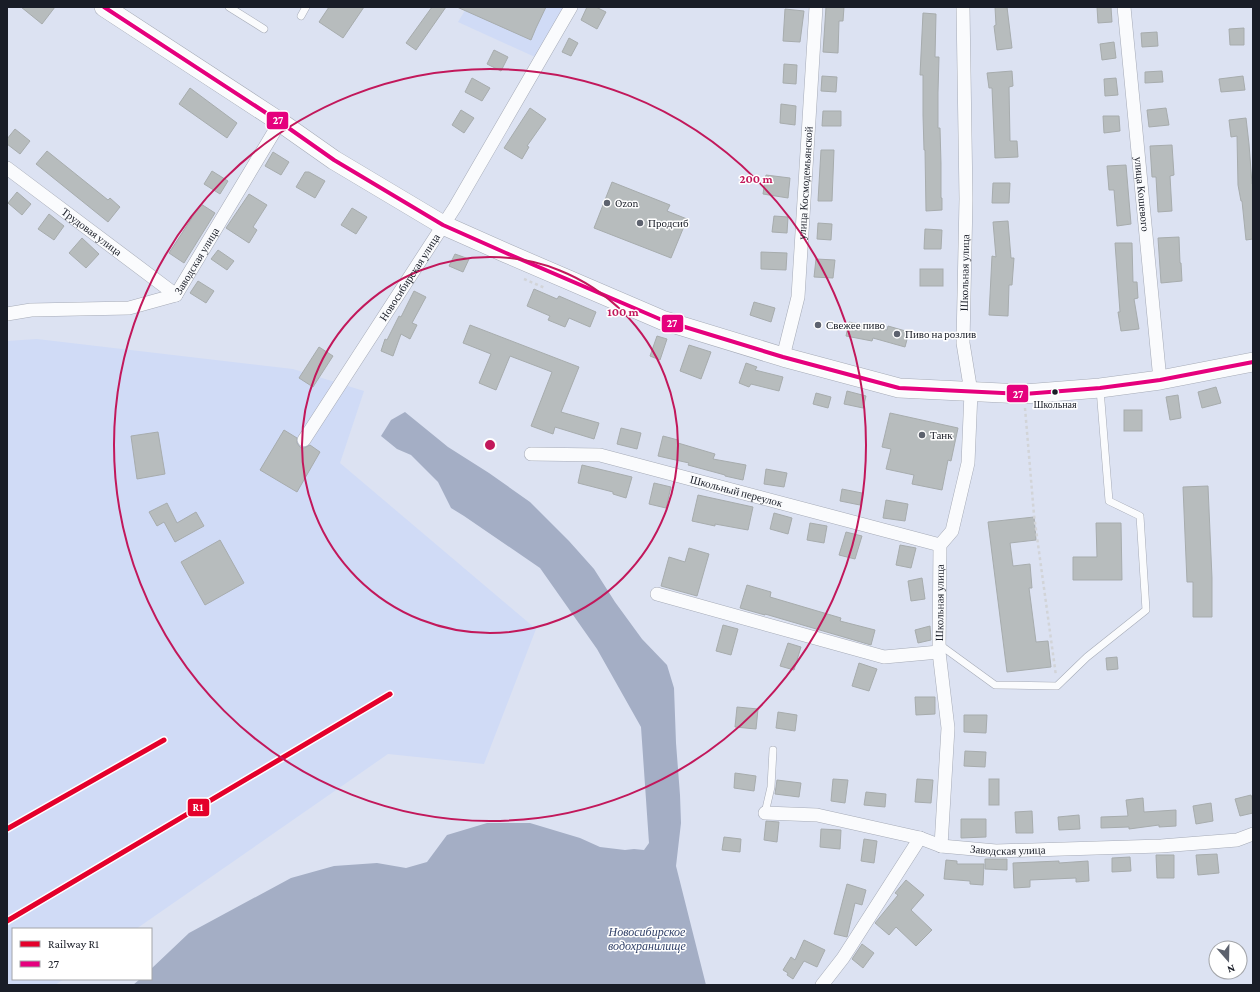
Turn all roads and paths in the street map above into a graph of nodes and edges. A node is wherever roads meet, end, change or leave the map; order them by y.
1 (104, 7) edge
2 (229, 7) edge
3 (306, 7) edge
4 (571, 7) edge
5 (816, 7) edge
6 (963, 7) edge
7 (1124, 7) edge
8 (301, 16) dead end
9 (264, 29) dead end
10 (280, 122) junction
11 (7, 168) edge
12 (444, 225) junction
13 (176, 295) junction
14 (7, 314) edge
15 (783, 357) junction
16 (1253, 362) edge
17 (1160, 380) junction
18 (1100, 388) junction
19 (971, 392) junction
20 (1024, 394) junction
21 (304, 440) dead end
22 (531, 454) dead end
23 (940, 545) junction
24 (657, 594) dead end
25 (940, 649) junction
26 (1057, 686) junction
27 (773, 750) dead end
28 (765, 813) joint
29 (1253, 834) edge
30 (920, 838) junction
31 (941, 846) junction
32 (822, 985) edge

1 - 10 main road
2 - 9 lane
3 - 8 lane
4 - 12 street, Новосибирская улица
5 - 15 street, улица Космодемьянской
6 - 19 street, Школьная улица
7 - 17 street, улица Кошевого
10 - 12 main road
10 - 13 street, Заводская улица
11 - 13 street, Трудовая улица
12 - 15 main road
12 - 21 street, Новосибирская улица
13 - 14 street, Заводская улица
15 - 19 main road
16 - 17 main road
17 - 18 main road
18 - 20 main road
18 - 26 lane
19 - 20 main road
19 - 23 street, Школьная улица
20 - 26 path
22 - 23 street, Школьный переулок
23 - 25 street, Школьная улица
24 - 25 street, Школьная улица
25 - 26 lane
25 - 31 street, Школьная улица
27 - 28 lane
28 - 30 street, Заводская улица
29 - 31 street, Заводская улица
30 - 31 street, Заводская улица
30 - 32 street

